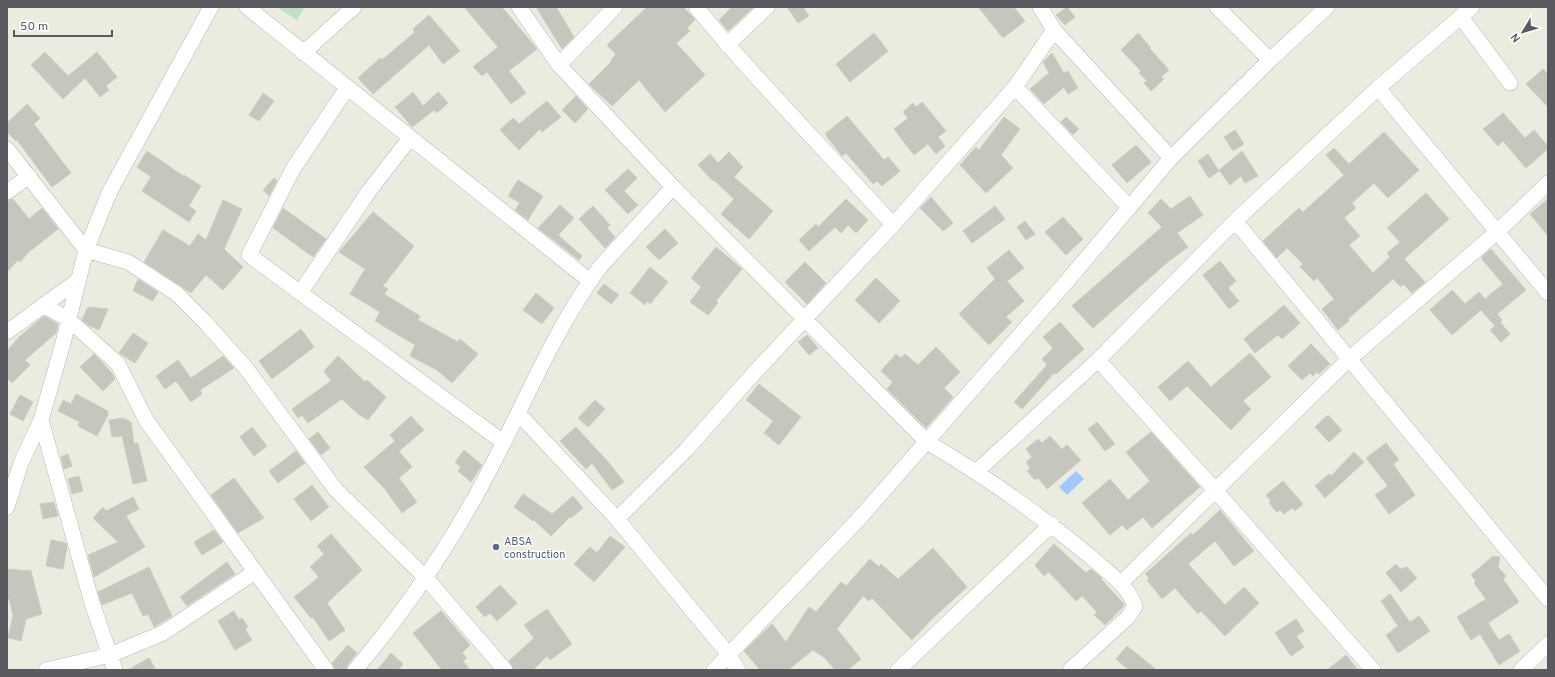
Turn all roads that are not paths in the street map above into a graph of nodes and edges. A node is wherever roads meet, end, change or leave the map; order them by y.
1 (211, 7) edge
2 (247, 7) edge
3 (354, 7) edge
4 (519, 7) edge
5 (615, 7) edge
6 (696, 7) edge
7 (767, 7) edge
8 (1217, 7) edge
9 (1327, 7) edge
10 (1045, 10) edge
11 (1467, 12) edge
12 (1054, 30) junction
13 (728, 45) junction
14 (303, 53) junction
15 (1270, 60) junction
16 (559, 65) junction
17 (1510, 83) dead end
18 (1015, 87) junction
19 (347, 88) junction
20 (1378, 88) junction
21 (410, 138) junction
22 (7, 149) edge
23 (1171, 158) junction
24 (29, 176) junction
25 (1548, 183) edge
26 (673, 187) junction
27 (7, 192) edge
28 (1129, 207) junction
29 (1236, 221) junction
30 (894, 225) junction
31 (1497, 232) junction
32 (86, 250) junction
33 (77, 281) junction
34 (590, 281) junction
35 (300, 293) junction
36 (1548, 293) edge
37 (43, 305) junction
38 (68, 319) junction
39 (806, 319) junction
40 (7, 332) edge
41 (1349, 359) junction
42 (1098, 360) junction
43 (518, 412) junction
44 (41, 420) junction
45 (503, 442) junction
46 (927, 442) junction
47 (977, 471) junction
48 (1215, 490) junction
49 (7, 507) edge
50 (616, 519) junction
51 (1052, 524) junction
52 (255, 572) junction
53 (425, 578) junction
54 (1121, 583) junction
55 (1548, 599) edge
56 (1548, 644) edge
57 (110, 655) junction
58 (729, 655) junction
59 (46, 670) edge
60 (116, 670) edge
61 (326, 670) edge
62 (355, 670) edge
63 (505, 670) edge
64 (714, 670) edge
65 (738, 670) edge
66 (898, 670) edge
67 (1070, 670) edge
68 (1373, 670) edge
69 (1521, 670) edge

1 - 32 street
2 - 14 street
3 - 14 street
4 - 16 street
5 - 16 street
6 - 13 street
7 - 13 street
8 - 15 street
9 - 15 street
10 - 12 street
11 - 17 street
11 - 20 street
12 - 18 street
12 - 23 street
13 - 30 street
14 - 19 street
15 - 23 street
16 - 26 street
18 - 28 street
18 - 30 street
19 - 21 street
19 - 35 street
20 - 29 street
20 - 31 street
21 - 34 street
21 - 35 street
22 - 24 street
23 - 28 street
24 - 27 street
24 - 32 street
25 - 31 street
26 - 34 street
26 - 39 street
28 - 46 street
29 - 41 street
29 - 42 street
30 - 39 street
31 - 36 street
31 - 41 street
32 - 33 street
32 - 53 street
33 - 37 street
33 - 38 street
34 - 43 street
35 - 45 street
37 - 38 street
37 - 40 street
38 - 44 street
38 - 52 street
39 - 46 street
39 - 50 street
41 - 48 street
41 - 55 street
42 - 47 street
42 - 48 street
43 - 45 street
43 - 50 street
44 - 49 street
44 - 57 street
45 - 53 street
46 - 47 street
46 - 58 street
47 - 51 street
48 - 54 street
48 - 68 street
50 - 58 street
51 - 54 street
51 - 66 street
52 - 57 street
52 - 61 street
53 - 62 street
53 - 63 street
54 - 67 street
56 - 69 street
57 - 59 street
57 - 60 street
58 - 64 street
58 - 65 street

